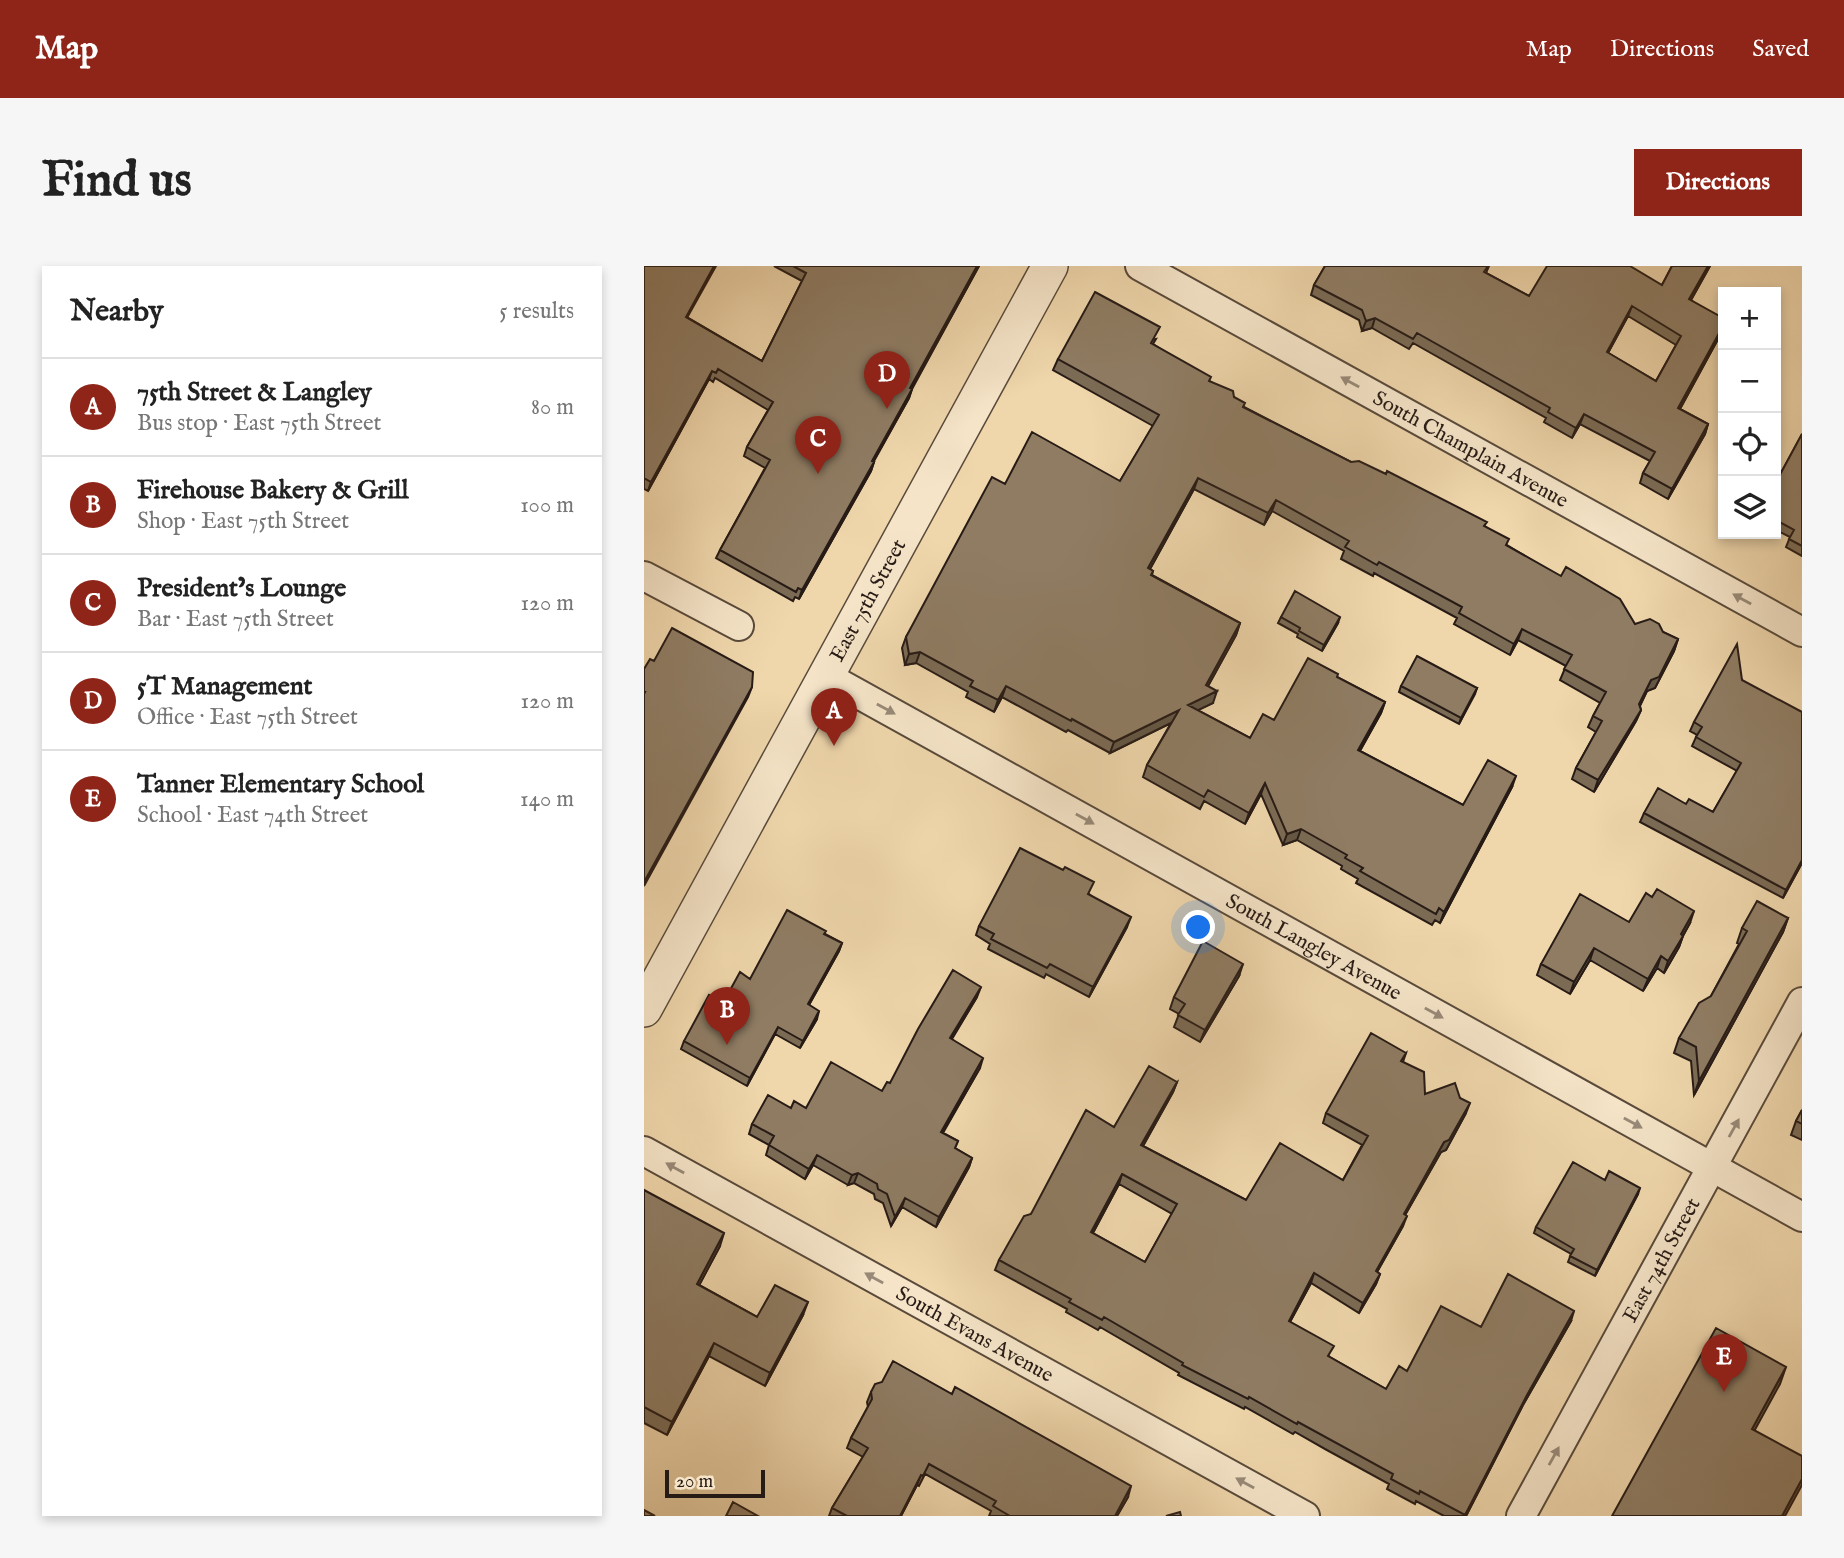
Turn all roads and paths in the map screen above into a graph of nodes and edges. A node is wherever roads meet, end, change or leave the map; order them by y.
1 (1050, 266) edge
2 (1140, 266) edge
3 (644, 576) edge
4 (739, 626) dead end
5 (1802, 632) edge
6 (826, 676) junction
7 (1802, 1002) edge
8 (644, 1009) edge
9 (644, 1151) edge
10 (1712, 1167) junction
11 (1802, 1217) edge
12 (1305, 1516) edge
13 (1521, 1516) edge

1 - 6 street, East 75th Street
5 -> 2 street, South Champlain Avenue
3 - 4 street
6 - 8 street, East 75th Street
6 -> 10 street, South Langley Avenue
10 -> 7 street, East 74th Street
12 -> 9 street, South Evans Avenue
10 - 11 street, South Langley Avenue
13 -> 10 street, East 74th Street

